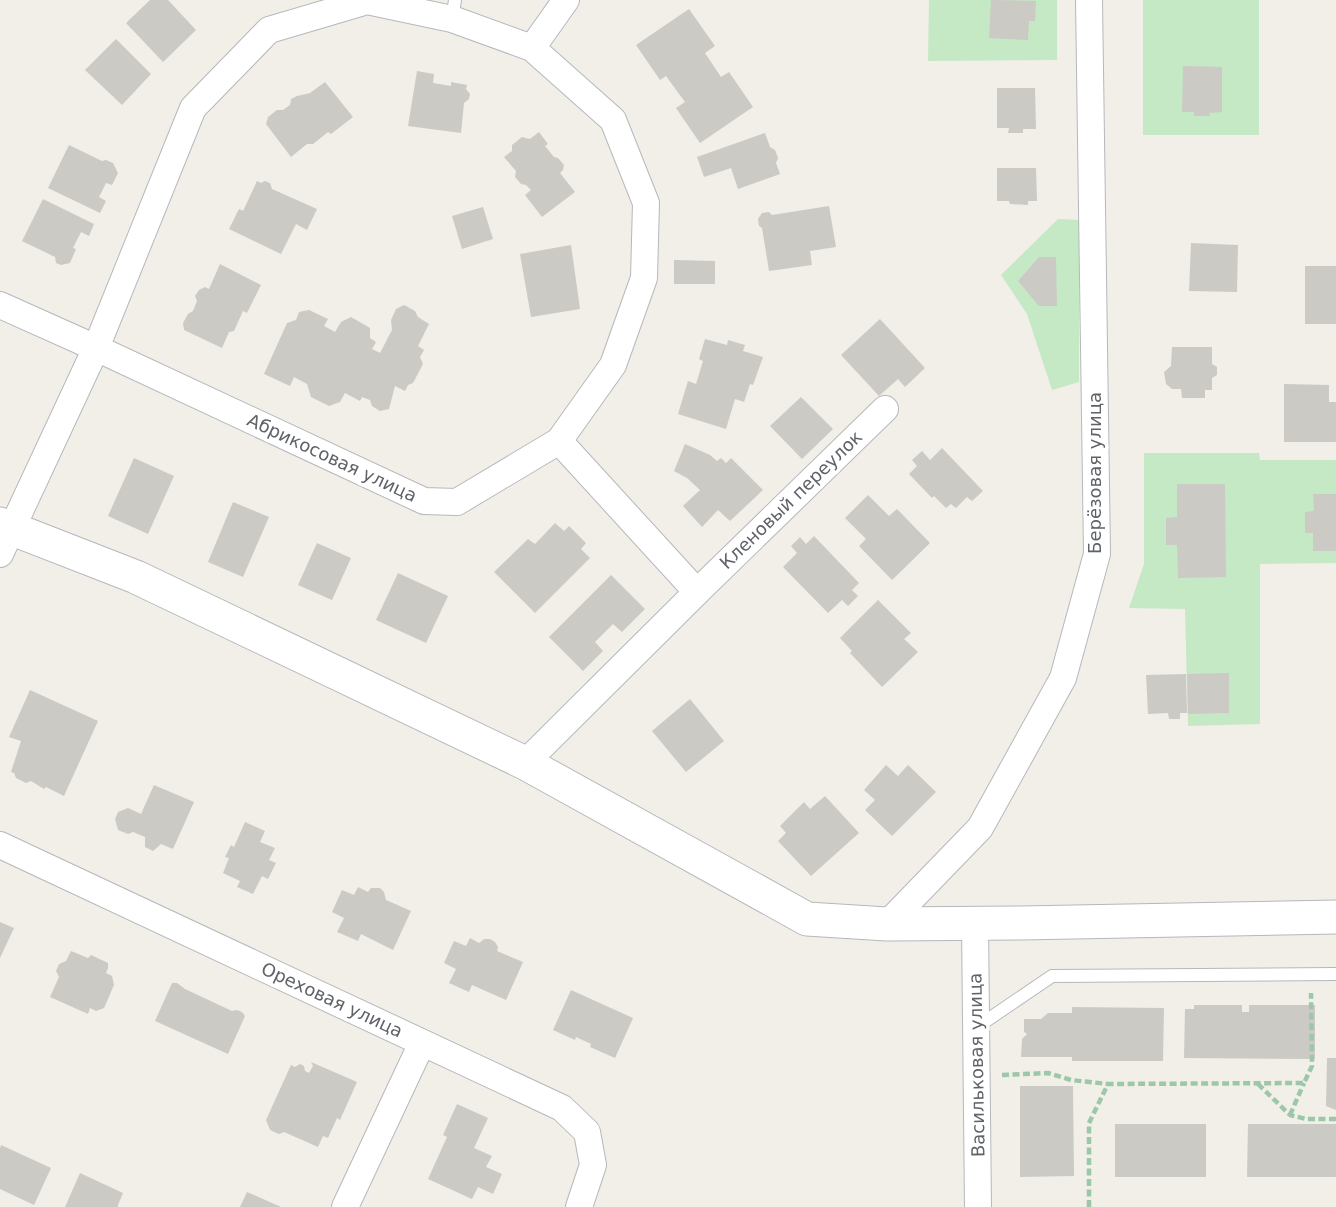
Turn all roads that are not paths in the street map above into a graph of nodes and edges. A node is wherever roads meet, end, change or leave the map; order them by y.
1 (566, 0) edge
2 (1089, 0) edge
3 (454, 9) edge
4 (532, 48) junction
5 (0, 305) edge
6 (96, 348) junction
7 (886, 409) dead end
8 (559, 442) junction
9 (4, 535) edge
10 (697, 592) junction
11 (525, 763) junction
12 (0, 845) edge
13 (1336, 917) edge
14 (975, 924) junction
15 (887, 925) junction
16 (1336, 974) edge
17 (976, 1028) junction
18 (422, 1043) junction
19 (345, 1207) edge
20 (579, 1207) edge
21 (978, 1207) edge

1 - 4 street
2 - 15 street, Берёзовая улица
3 - 4 street, Абрикосовая улица
3 - 6 street, Абрикосовая улица
4 - 8 street, Абрикосовая улица
5 - 6 street, Абрикосовая улица
6 - 8 street, Абрикосовая улица
6 - 9 street, Абрикосовая улица
7 - 10 street, Кленовый переулок
8 - 10 street
9 - 11 street
10 - 11 street, Кленовый переулок
11 - 15 street
12 - 18 street, Ореховая улица
13 - 14 street
14 - 15 street
14 - 17 street, Васильковая улица
16 - 17 lane
17 - 21 street, Васильковая улица
18 - 19 street
18 - 20 street, Ореховая улица

